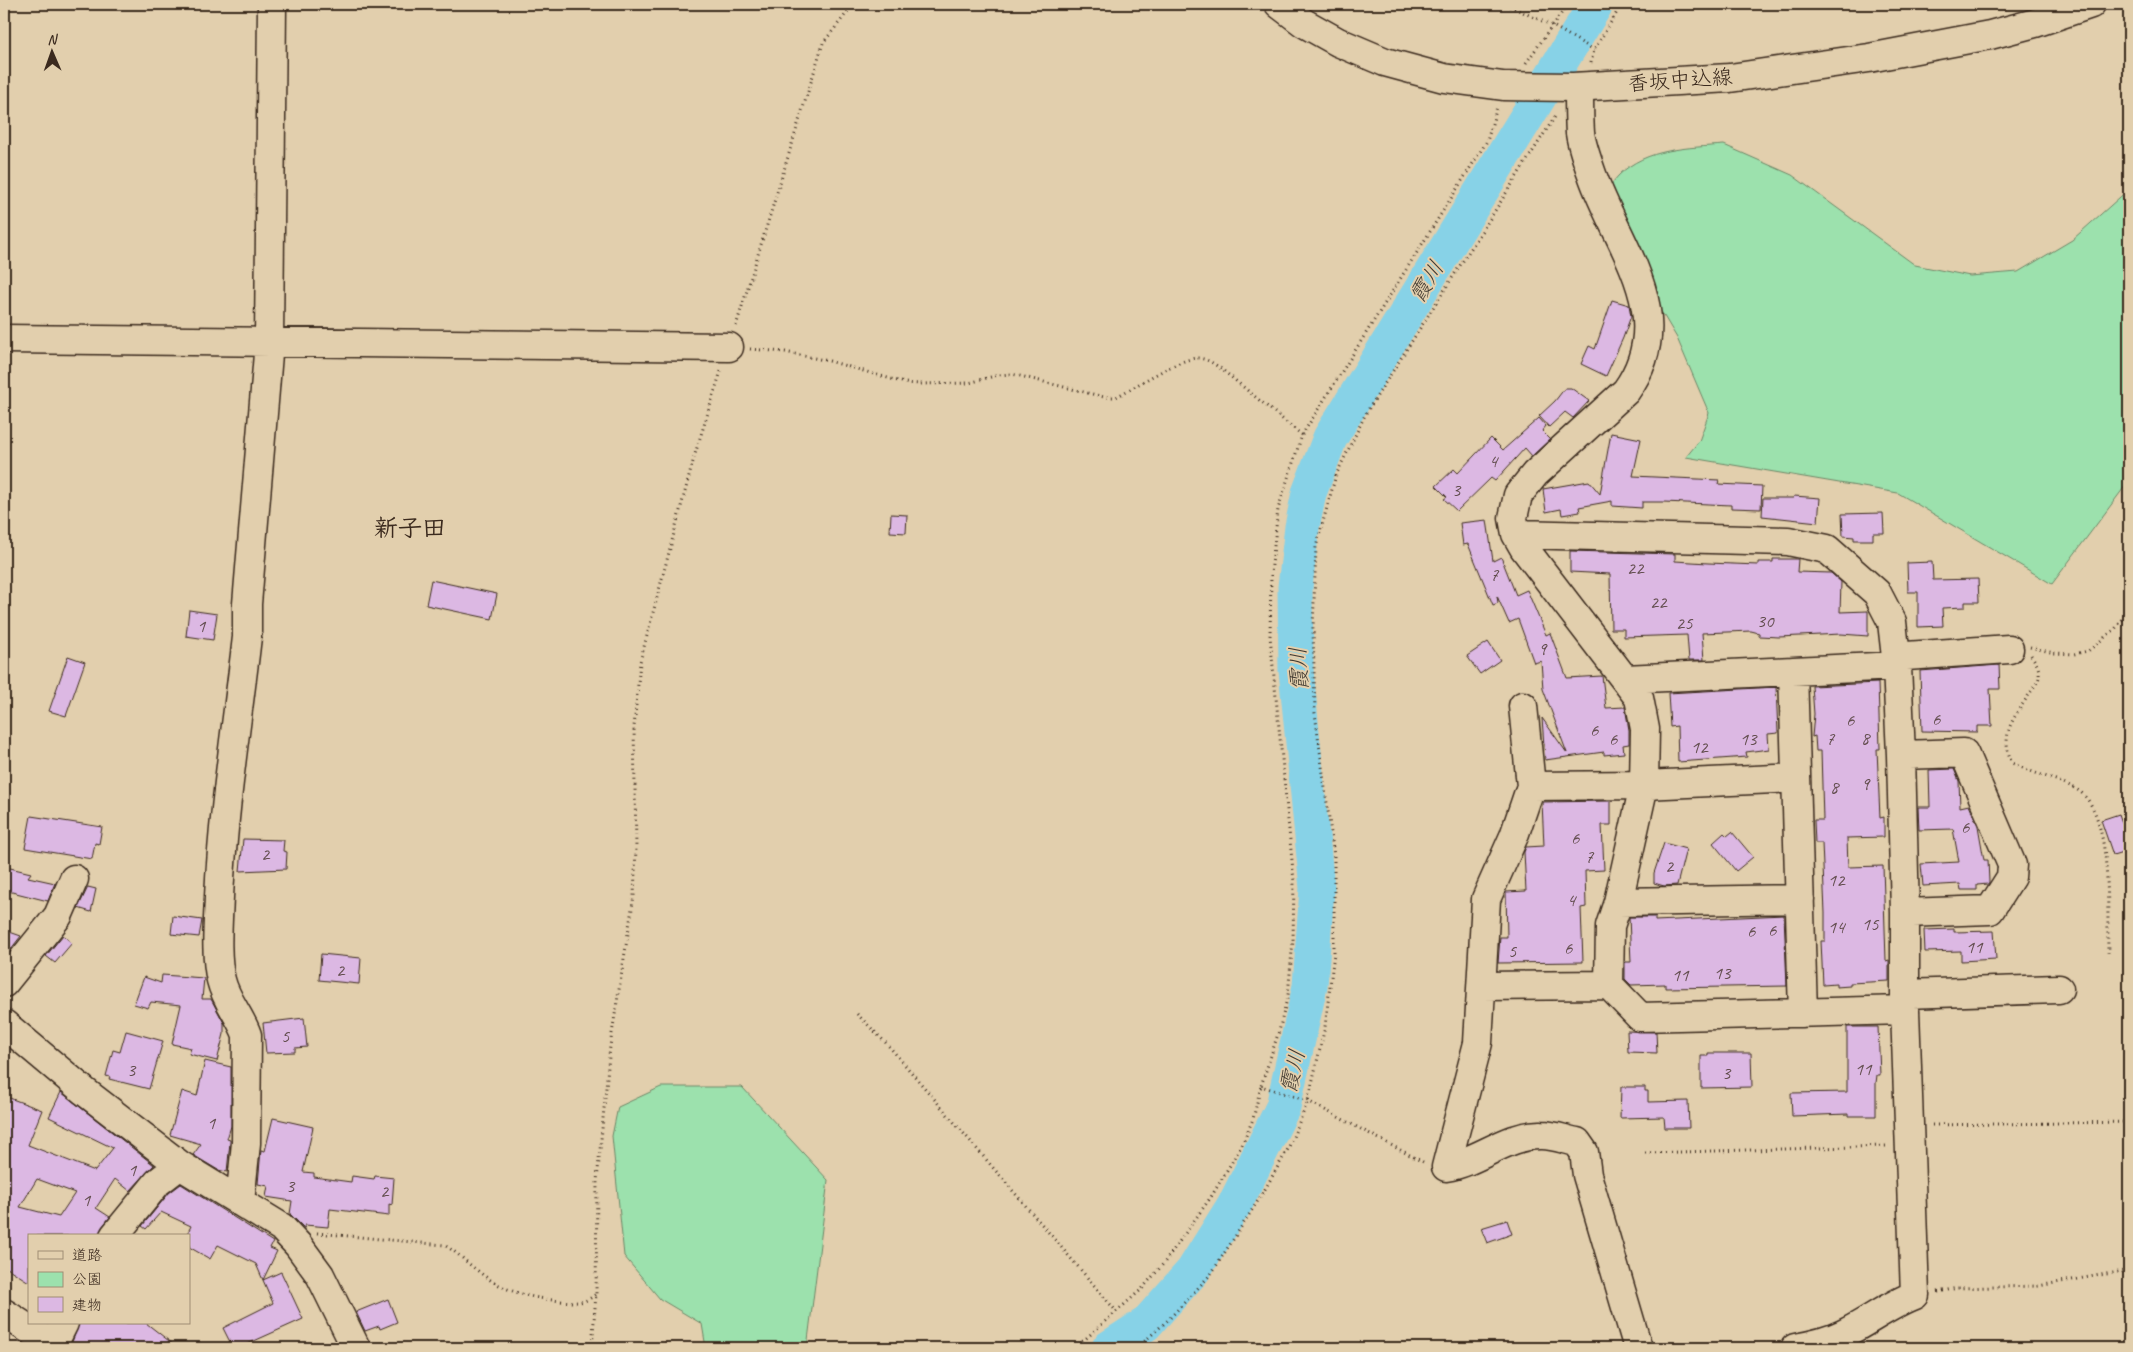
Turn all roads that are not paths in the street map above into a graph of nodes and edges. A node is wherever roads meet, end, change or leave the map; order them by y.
1 (272, 4) edge
2 (1279, 4) edge
3 (2091, 4) edge
4 (1577, 87) junction
5 (4, 340) edge
6 (270, 342) junction
7 (729, 347) road end
8 (1516, 534) junction
9 (2009, 649) dead end
10 (1897, 666) junction
11 (1793, 671) junction
12 (1624, 679) junction
13 (1523, 706) dead end
14 (1901, 755) junction
15 (1796, 778) junction
16 (1644, 785) junction
17 (1531, 786) junction
18 (74, 879) dead end
19 (1800, 899) junction
20 (1618, 902) junction
21 (1905, 913) junction
22 (4, 983) edge
23 (1483, 986) junction
24 (1610, 986) junction
25 (2059, 989) dead end
26 (1905, 1002) junction
27 (1804, 1013) junction
28 (4, 1024) edge
29 (180, 1165) junction
30 (240, 1202) junction
31 (116, 1234) edge
32 (4, 1313) edge
33 (58, 1339) edge
34 (356, 1348) edge
35 (1638, 1348) edge
36 (1795, 1348) edge

1 - 6 street
2 - 4 street, 香坂中込線
3 - 4 street, 香坂中込線
4 - 8 street
5 - 6 street
6 - 7 street
6 - 30 street
8 - 10 street
8 - 12 street
9 - 10 street
10 - 11 street
10 - 14 street
11 - 12 street
11 - 15 street
12 - 16 street
13 - 17 street
14 - 21 street
14 - 21 street
15 - 16 street
15 - 19 street
16 - 17 street
16 - 20 street
17 - 23 street
18 - 22 street
19 - 20 street
19 - 27 street
20 - 24 street
21 - 26 street
23 - 24 street
23 - 35 street
24 - 27 street
25 - 26 street
26 - 27 street
26 - 36 street
28 - 29 street
29 - 30 street
29 - 31 street
30 - 34 street
32 - 33 street

